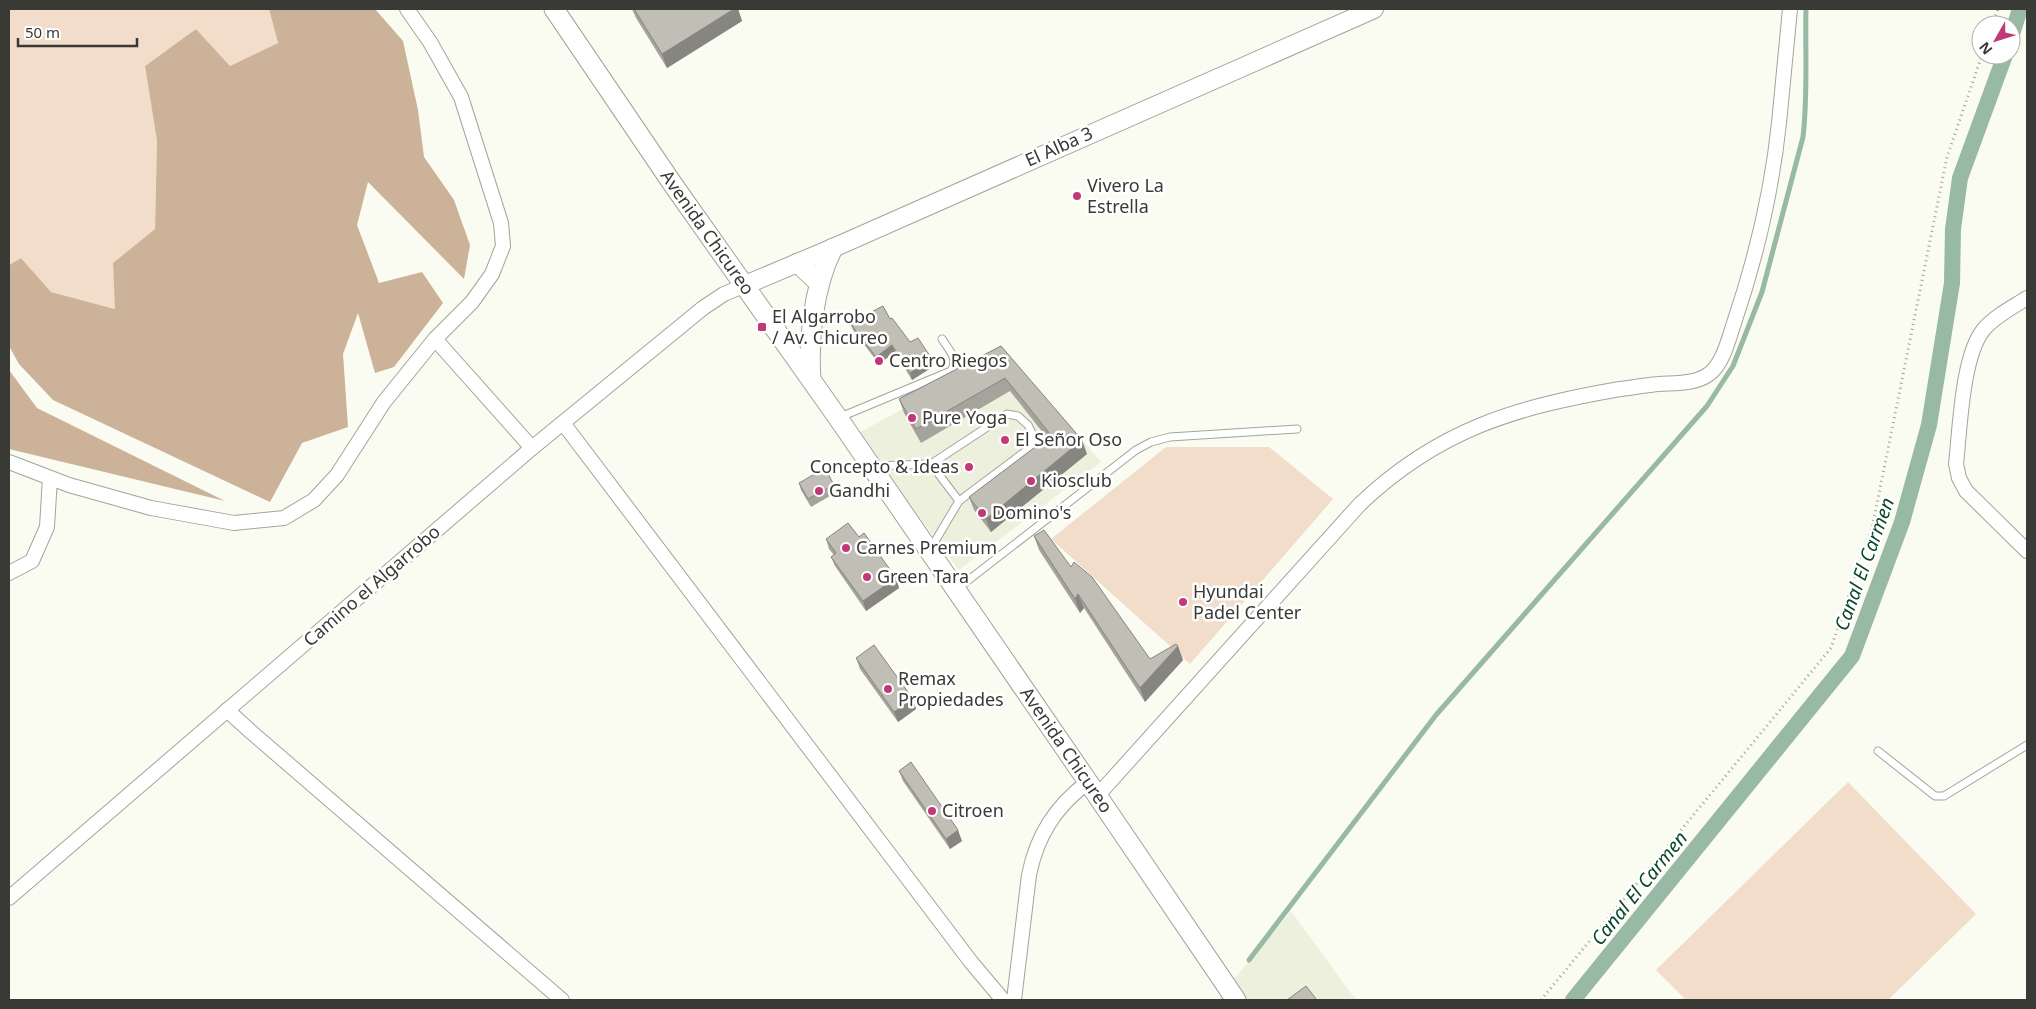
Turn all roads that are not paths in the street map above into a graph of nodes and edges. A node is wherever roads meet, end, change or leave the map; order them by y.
1 (407, 9) edge
2 (554, 9) edge
3 (1374, 9) edge
4 (1790, 9) edge
5 (833, 248) junction
6 (798, 263) junction
7 (819, 284) junction
8 (743, 286) junction
9 (2027, 298) edge
10 (435, 339) junction
11 (942, 340) dead end
12 (811, 379) junction
13 (838, 418) junction
14 (563, 423) junction
15 (1297, 429) dead end
16 (532, 448) junction
17 (9, 462) edge
18 (931, 464) junction
19 (870, 466) junction
20 (50, 478) junction
21 (959, 501) junction
22 (929, 551) junction
23 (2027, 551) edge
24 (9, 573) edge
25 (956, 590) junction
26 (227, 710) junction
27 (2027, 745) edge
28 (1878, 751) dead end
29 (1093, 788) junction
30 (9, 898) edge
31 (562, 1000) edge
32 (1003, 1000) edge
33 (1014, 1000) edge
34 (1236, 1000) edge

1 - 10 street
2 - 8 main road, Avenida Chicureo
3 - 5 street, El Alba 3
4 - 29 street
5 - 6 street, El Alba 3
5 - 7 main road
6 - 7 main road
6 - 8 street, El Alba 3
7 - 12 main road
8 - 12 main road, Avenida Chicureo
8 - 14 street, Camino el Algarrobo
9 - 23 street
10 - 16 street
10 - 20 street
11 - 13 lane
12 - 13 main road, Avenida Chicureo
13 - 19 main road, Avenida Chicureo
14 - 16 street, Camino el Algarrobo
14 - 32 street
15 - 25 lane
16 - 26 street, Camino el Algarrobo
17 - 20 street
18 - 19 lane
18 - 21 lane
18 - 21 lane
19 - 22 main road, Avenida Chicureo
20 - 24 street
21 - 22 lane
22 - 25 main road, Avenida Chicureo
25 - 29 main road, Avenida Chicureo
26 - 30 street, Camino el Algarrobo
26 - 31 street
27 - 28 lane
29 - 33 street
29 - 34 main road, Avenida Chicureo

